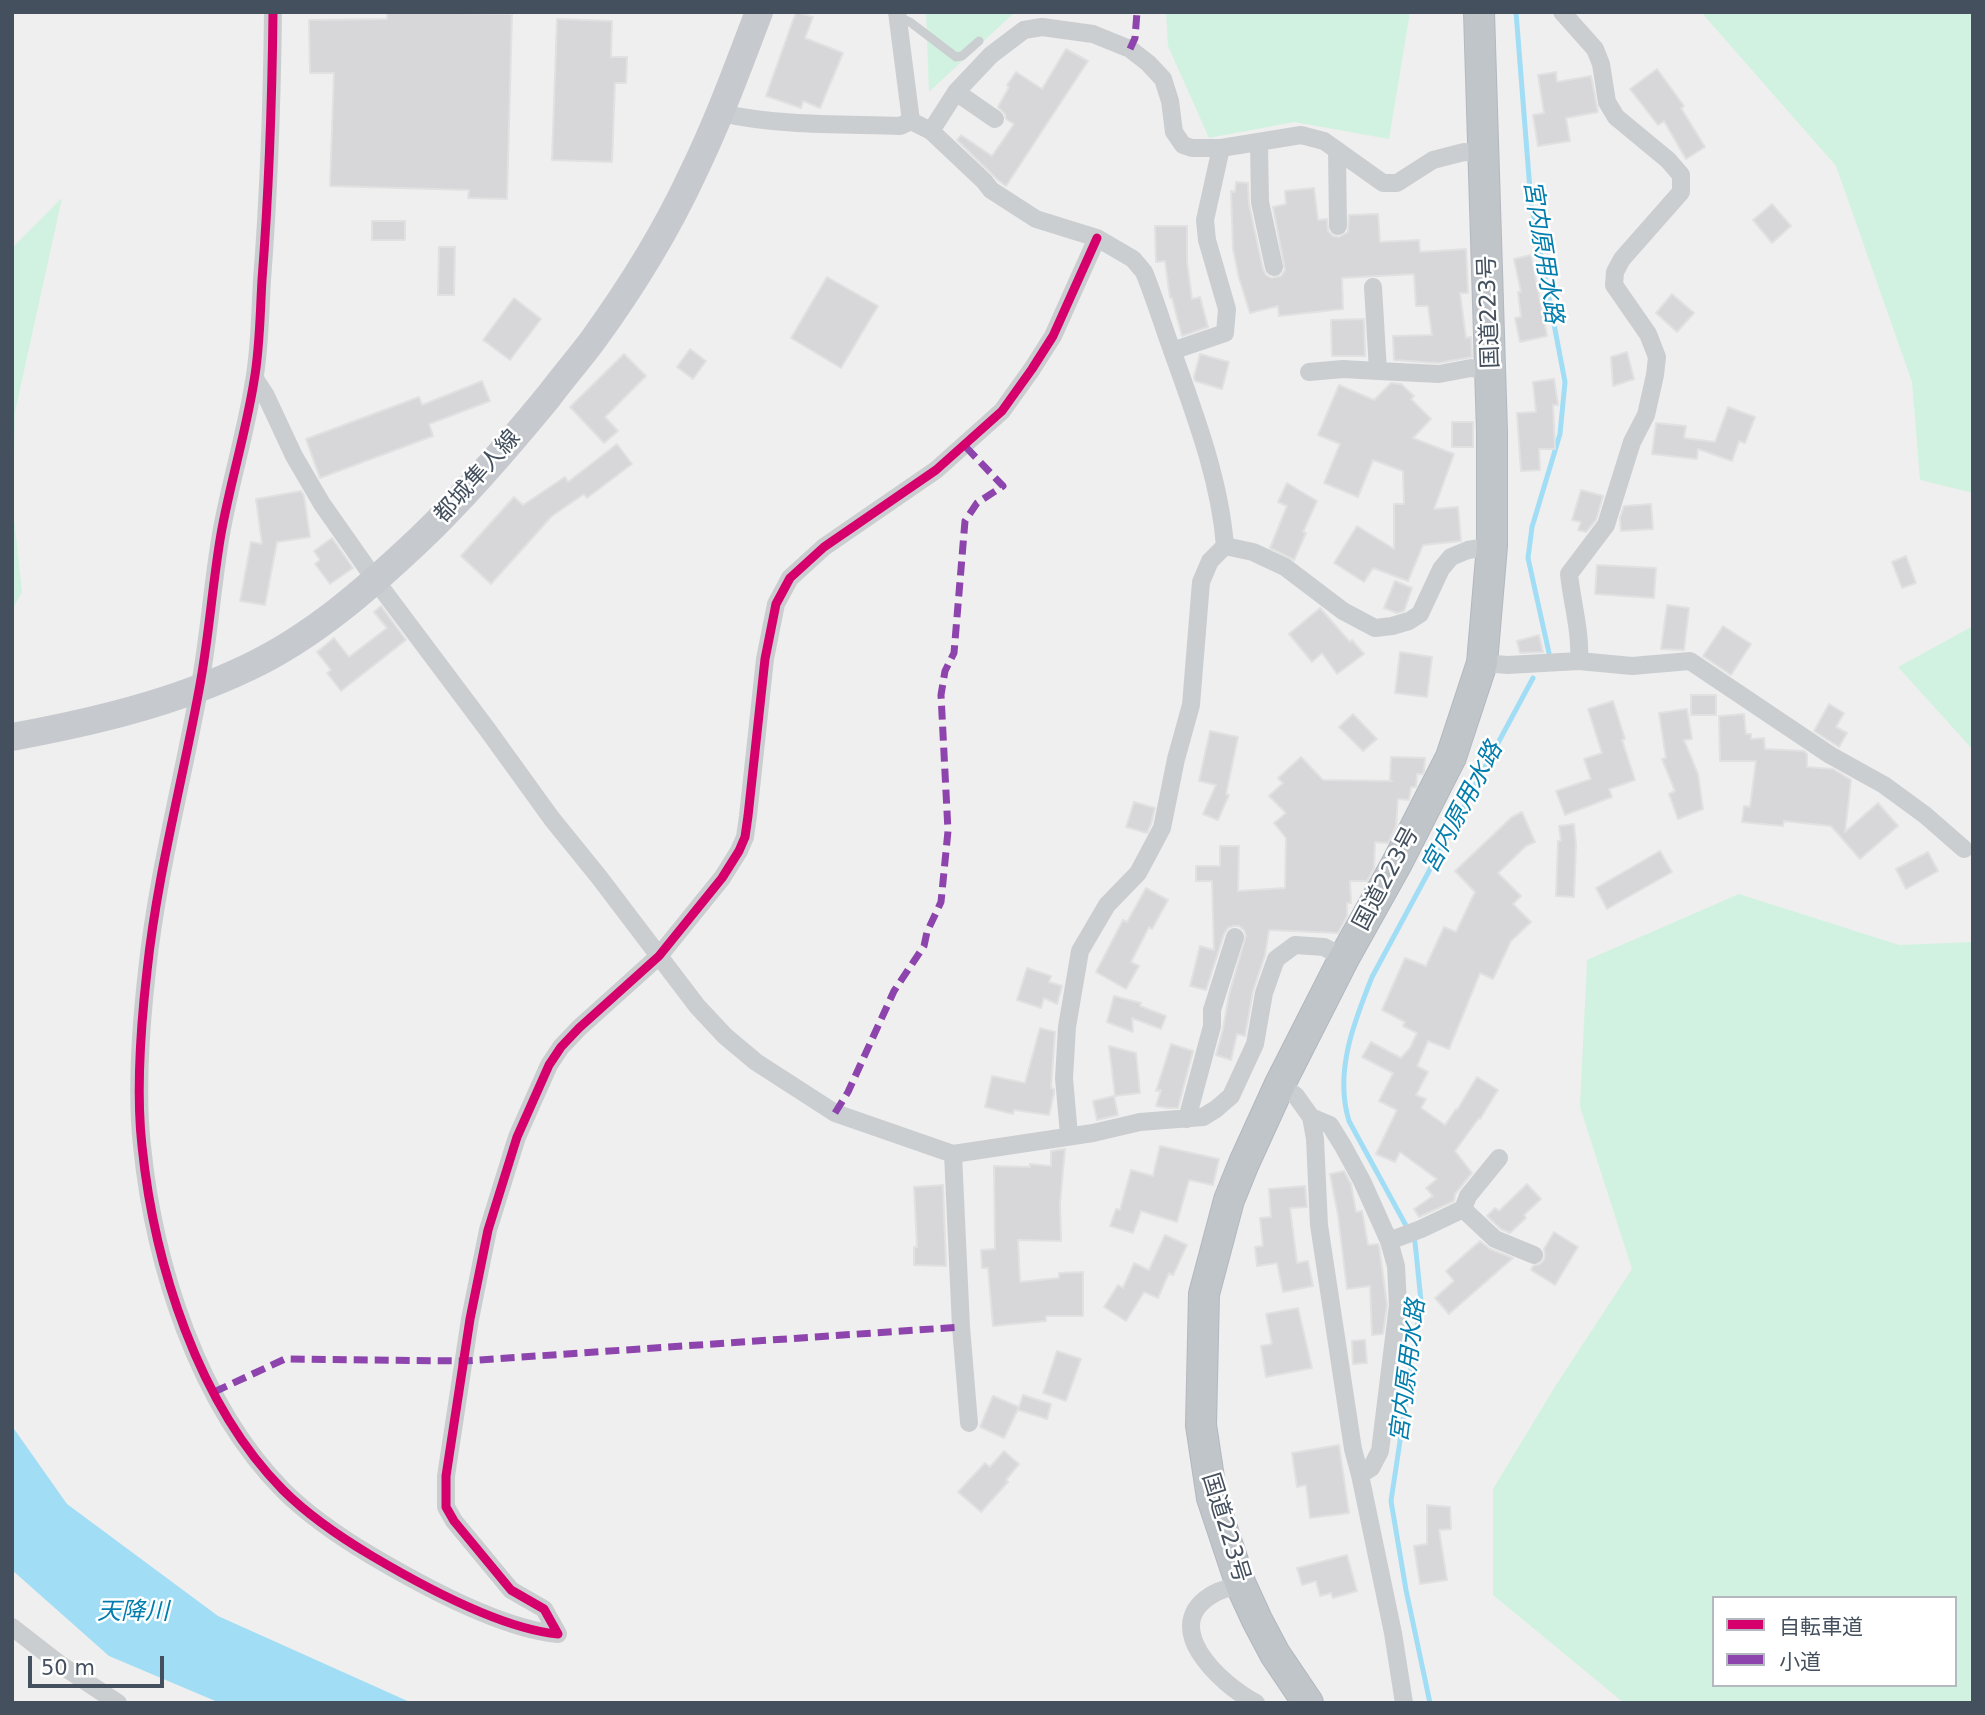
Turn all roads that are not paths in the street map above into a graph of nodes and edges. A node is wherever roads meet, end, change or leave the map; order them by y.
1 (273, 12) edge
2 (759, 12) edge
3 (1479, 12) edge
4 (1562, 12) edge
5 (898, 15) edge
6 (979, 41) dead end
7 (956, 92) junction
8 (721, 113) junction
9 (995, 119) dead end
10 (911, 121) junction
11 (931, 131) junction
12 (1259, 142) junction
13 (1221, 148) junction
14 (1337, 150) junction
15 (1485, 153) junction
16 (1338, 226) dead end
17 (1097, 238) junction
18 (1274, 267) dead end
19 (1373, 287) dead end
20 (1172, 351) junction
21 (1378, 370) junction
22 (1310, 372) dead end
23 (1492, 372) junction
24 (255, 379) junction
25 (1225, 545) junction
26 (1492, 545) junction
27 (376, 581) junction
28 (1579, 661) junction
29 (1482, 663) junction
30 (194, 690) junction
31 (12, 737) edge
32 (1964, 849) dead end
33 (1235, 937) dead end
34 (659, 956) junction
35 (1345, 958) junction
36 (1280, 1084) junction
37 (1311, 1117) junction
38 (1187, 1119) junction
39 (1069, 1135) junction
40 (953, 1154) junction
41 (1499, 1158) dead end
42 (1463, 1209) junction
43 (1393, 1240) junction
44 (1534, 1255) dead end
45 (968, 1423) dead end
46 (1360, 1475) junction
47 (1241, 1585) junction
48 (12, 1627) edge
49 (118, 1703) edge
50 (1256, 1703) edge
51 (1308, 1703) edge
52 (1404, 1703) edge

1 - 24 street
2 - 8 main road, 都城隼人線
3 - 15 highway, 国道223号
4 - 28 street
5 - 6 lane
5 - 10 street
7 - 9 street
7 - 11 street
7 - 13 street
8 - 10 street
8 - 27 main road, 都城隼人線
10 - 11 street
11 - 17 street
12 - 13 street
12 - 14 street
12 - 18 street
13 - 20 street
14 - 15 street
14 - 16 street
15 - 23 highway, 国道223号
17 - 20 street
17 - 34 street
19 - 21 street
20 - 25 street
21 - 22 street
21 - 23 street
23 - 26 highway, 国道223号
24 - 27 street
24 - 30 street
25 - 26 street
25 - 39 street
26 - 29 highway, 国道223号
27 - 30 main road, 都城隼人線
27 - 34 street
28 - 29 street
28 - 32 street
29 - 35 highway, 国道223号
30 - 31 main road, 都城隼人線
30 - 34 street
33 - 38 street
34 - 40 street
35 - 36 highway, 国道223号
35 - 38 street
36 - 37 street
36 - 47 highway, 国道223号
37 - 43 street
37 - 46 street
38 - 39 street
39 - 40 street
40 - 45 street
41 - 42 street
42 - 43 street
42 - 44 street
43 - 46 street
46 - 52 street
47 - 50 street
47 - 51 highway, 国道223号
48 - 49 street

